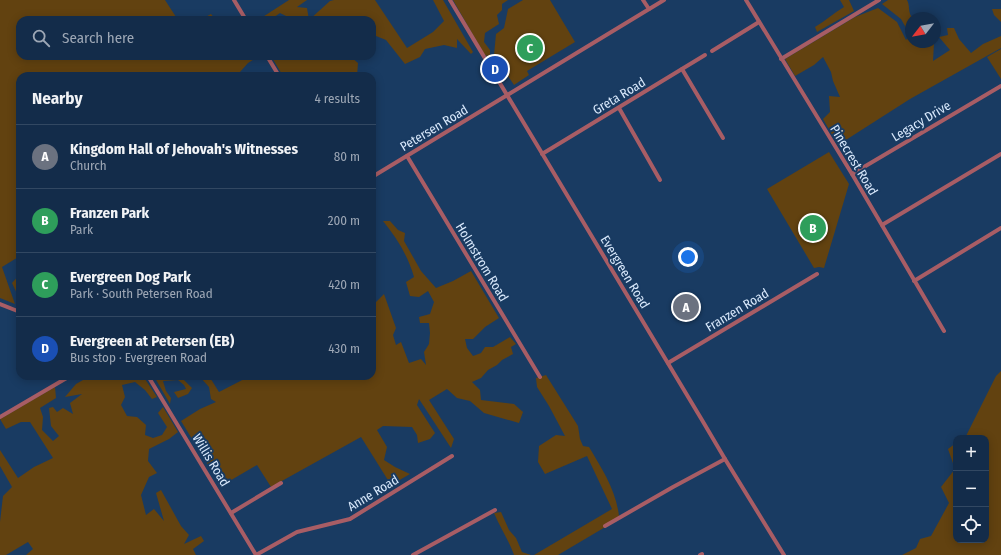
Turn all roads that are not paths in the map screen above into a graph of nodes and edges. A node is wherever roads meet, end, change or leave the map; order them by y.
1 (234, 0) edge
2 (450, 0) edge
3 (643, 0) edge
4 (664, 0) edge
5 (746, 0) edge
6 (879, 0) edge
7 (648, 9) junction
8 (244, 16) edge
9 (759, 22) junction
10 (712, 51) dead end
11 (705, 55) dead end
12 (781, 59) junction
13 (269, 60) edge
14 (682, 69) junction
15 (277, 72) edge
16 (1001, 86) edge
17 (507, 95) junction
18 (619, 108) junction
19 (723, 138) dead end
20 (542, 154) junction
21 (1001, 154) edge
22 (407, 156) junction
23 (852, 174) junction
24 (376, 175) edge
25 (660, 180) dead end
26 (882, 225) junction
27 (1001, 228) edge
28 (817, 274) dead end
29 (914, 281) junction
30 (0, 304) edge
31 (16, 310) edge
32 (944, 331) dead end
33 (668, 363) junction
34 (540, 377) dead end
35 (63, 380) edge
36 (150, 380) edge
37 (0, 417) edge
38 (452, 456) dead end
39 (724, 459) junction
40 (281, 483) dead end
41 (496, 510) dead end
42 (231, 513) junction
43 (605, 526) dead end
44 (256, 555) edge
45 (413, 555) edge
46 (784, 555) edge

1 - 8 street
2 - 17 street, Evergreen Road
3 - 7 street
4 - 7 street, Petersen Road
5 - 9 street, Pinecrest Road
6 - 12 street
7 - 17 street, Petersen Road
9 - 10 street
9 - 12 street, Pinecrest Road
11 - 14 street, Greta Road
12 - 23 street, Pinecrest Road
13 - 15 street
14 - 18 street, Greta Road
14 - 19 street
16 - 23 street, Legacy Drive
17 - 20 street, Evergreen Road
17 - 22 street, Petersen Road
18 - 20 street, Greta Road
18 - 25 street
20 - 33 street, Evergreen Road
21 - 26 street
22 - 24 street, Petersen Road
22 - 34 street, Holmstrom Road
23 - 26 street, Pinecrest Road
26 - 29 street, Pinecrest Road
27 - 29 street
28 - 33 street, Franzen Road
29 - 32 street, Pinecrest Road
30 - 31 street
33 - 39 street, Evergreen Road
35 - 37 street
36 - 42 street, Willis Road
38 - 44 street, Anne Road
39 - 43 street
39 - 46 street, Evergreen Road
40 - 42 street
41 - 45 street
42 - 44 street, Willis Road

